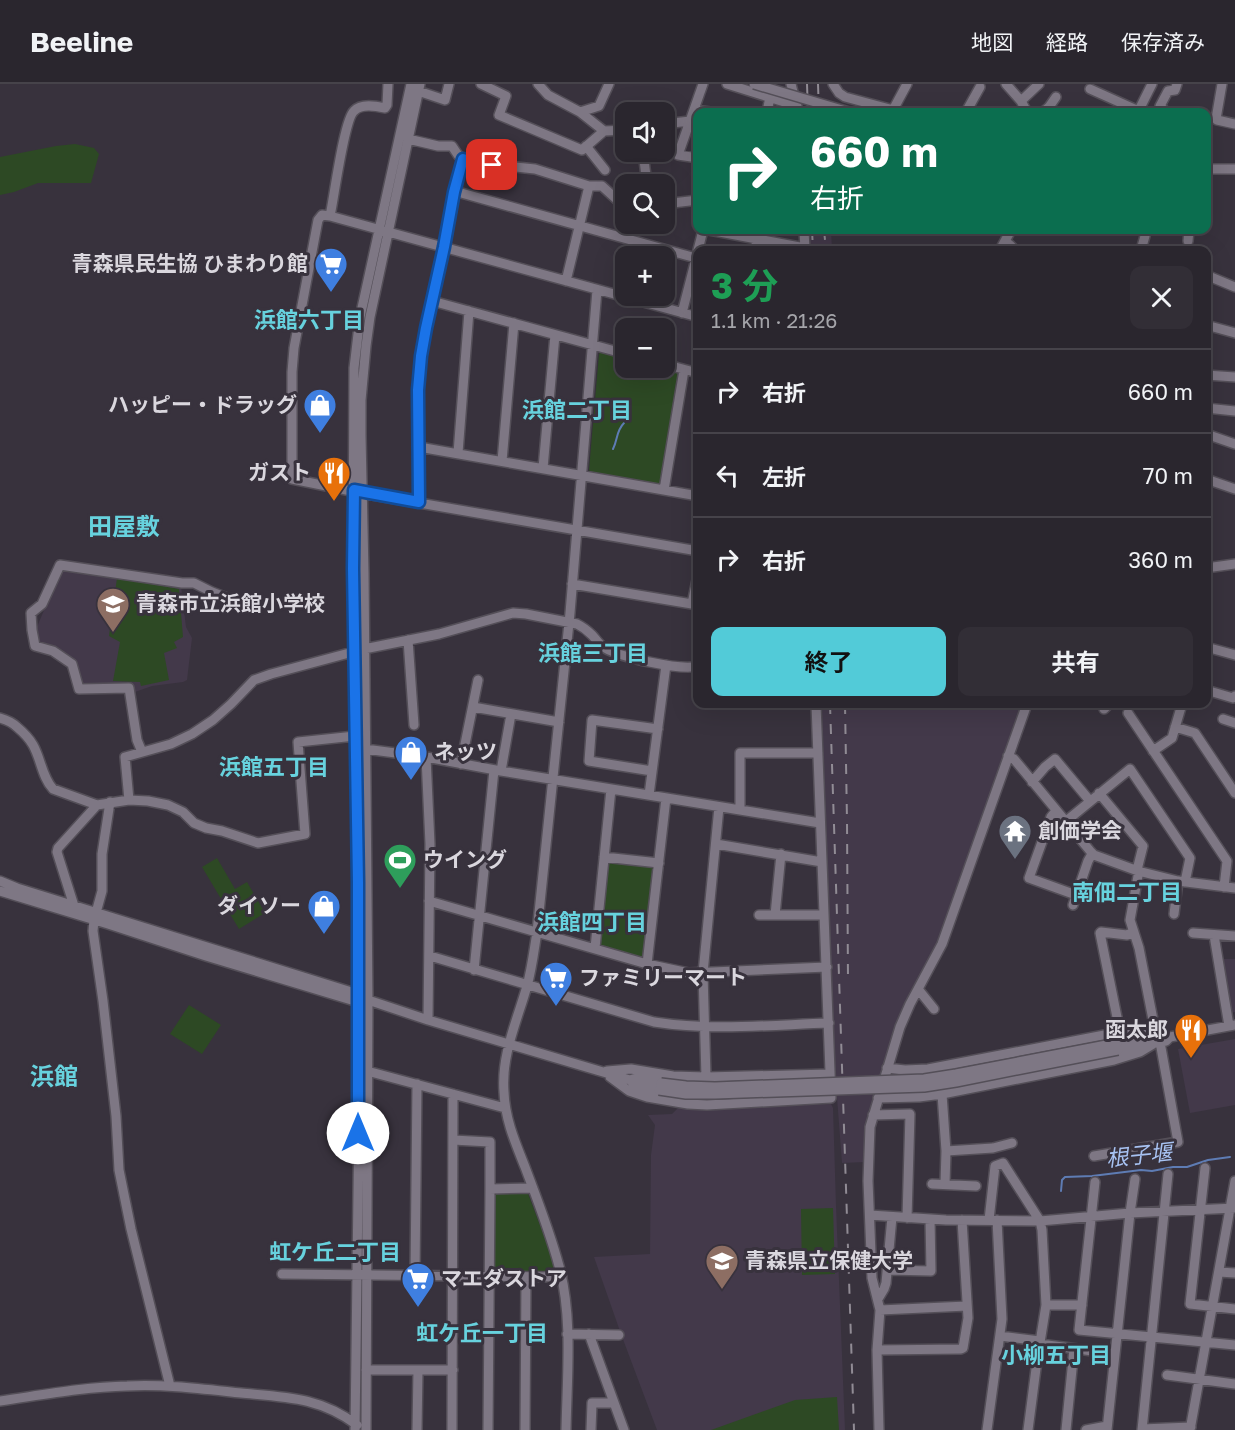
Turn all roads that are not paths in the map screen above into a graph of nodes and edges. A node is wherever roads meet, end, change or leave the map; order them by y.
1 (388, 84) edge
2 (411, 84) edge
3 (449, 84) edge
4 (482, 84) edge
5 (538, 84) edge
6 (609, 84) edge
7 (703, 84) edge
8 (727, 84) edge
9 (754, 84) edge
10 (791, 84) edge
11 (833, 84) edge
12 (907, 84) edge
13 (1006, 84) edge
14 (1152, 84) edge
15 (1177, 84) edge
16 (1222, 84) edge
17 (1033, 86) edge
18 (981, 87) dead end
19 (419, 88) edge
20 (1090, 89) dead end
21 (770, 97) junction
22 (1056, 97) dead end
23 (849, 99) junction
24 (1021, 101) junction
25 (695, 108) edge
26 (768, 108) edge
27 (795, 108) edge
28 (797, 108) edge
29 (836, 108) edge
30 (850, 108) edge
31 (885, 108) edge
32 (898, 108) edge
33 (968, 108) edge
34 (1025, 108) edge
35 (1048, 108) edge
36 (1130, 108) edge
37 (1141, 108) edge
38 (1162, 108) edge
39 (580, 112) junction
40 (693, 113) edge
41 (690, 121) junction
42 (675, 123) edge
43 (1235, 123) edge
44 (615, 130) edge
45 (604, 131) junction
46 (408, 139) junction
47 (586, 146) junction
48 (693, 158) edge
49 (463, 159) junction
50 (1211, 169) edge
51 (1235, 169) edge
52 (605, 170) dead end
53 (589, 186) junction
54 (454, 192) junction
55 (615, 198) edge
56 (693, 201) edge
57 (675, 203) edge
58 (330, 216) junction
59 (579, 226) junction
60 (384, 231) junction
61 (730, 234) edge
62 (1009, 234) edge
63 (1189, 234) edge
64 (1145, 236) dead end
65 (757, 239) junction
66 (1005, 241) junction
67 (1188, 241) dead end
68 (756, 246) edge
69 (791, 246) edge
70 (1002, 246) edge
71 (1011, 246) edge
72 (1142, 246) edge
73 (444, 247) junction
74 (693, 252) edge
75 (693, 269) edge
76 (1211, 277) edge
77 (566, 281) junction
78 (1235, 287) edge
79 (597, 290) junction
80 (432, 301) junction
81 (469, 311) junction
82 (682, 313) junction
83 (693, 316) edge
84 (514, 323) junction
85 (1211, 326) edge
86 (1235, 333) edge
87 (555, 335) junction
88 (592, 345) junction
89 (615, 351) edge
90 (675, 367) edge
91 (684, 370) junction
92 (693, 372) edge
93 (1211, 375) edge
94 (1235, 377) edge
95 (1211, 409) edge
96 (1235, 411) edge
97 (1211, 436) edge
98 (1235, 444) edge
99 (419, 447) junction
100 (458, 453) junction
101 (502, 461) junction
102 (543, 468) junction
103 (581, 475) junction
104 (1211, 481) edge
105 (1235, 489) edge
106 (664, 490) junction
107 (357, 492) junction
108 (693, 495) edge
109 (419, 502) junction
110 (577, 530) junction
111 (693, 550) edge
112 (1235, 564) edge
113 (1211, 567) edge
114 (572, 584) junction
115 (230, 598) dead end
116 (693, 599) edge
117 (569, 623) junction
118 (408, 640) junction
119 (1211, 648) edge
120 (364, 649) junction
121 (354, 652) junction
122 (1235, 655) edge
123 (666, 665) junction
124 (693, 668) edge
125 (478, 680) dead end
126 (1211, 691) edge
127 (1235, 696) edge
128 (473, 707) junction
129 (816, 708) edge
130 (1026, 708) edge
131 (1181, 708) edge
132 (1128, 713) dead end
133 (511, 714) junction
134 (0, 718) edge
135 (1223, 719) dead end
136 (559, 722) junction
137 (1235, 723) edge
138 (414, 725) dead end
139 (1175, 728) junction
140 (658, 729) junction
141 (355, 736) junction
142 (365, 749) junction
143 (1154, 751) junction
144 (142, 752) junction
145 (818, 753) junction
146 (1008, 756) junction
147 (426, 757) junction
148 (461, 764) junction
149 (498, 770) junction
150 (652, 771) junction
151 (552, 779) junction
152 (1032, 782) junction
153 (611, 789) junction
154 (1100, 793) junction
155 (1235, 793) edge
156 (649, 795) junction
157 (666, 798) junction
158 (129, 800) junction
159 (1090, 801) junction
160 (110, 802) junction
161 (97, 805) junction
162 (719, 807) junction
163 (740, 810) junction
164 (1056, 811) junction
165 (1065, 822) junction
166 (820, 823) junction
167 (716, 844) junction
168 (781, 854) junction
169 (1092, 854) junction
170 (604, 857) junction
171 (822, 862) junction
172 (659, 863) junction
173 (1138, 871) junction
174 (0, 881) edge
175 (1182, 881) junction
176 (1224, 887) junction
177 (1235, 888) edge
178 (0, 891) edge
179 (429, 901) junction
180 (75, 910) junction
181 (1174, 914) dead end
182 (479, 915) junction
183 (759, 915) dead end
184 (775, 915) junction
185 (824, 915) junction
186 (95, 916) junction
187 (537, 932) junction
188 (1134, 933) junction
189 (1193, 933) dead end
190 (1214, 935) junction
191 (1235, 936) edge
192 (596, 948) junction
193 (429, 956) junction
194 (647, 964) junction
195 (827, 967) junction
196 (474, 970) junction
197 (703, 973) junction
198 (527, 986) junction
199 (918, 989) junction
200 (361, 999) junction
201 (934, 1009) dead end
202 (428, 1020) junction
203 (829, 1023) junction
204 (1232, 1025) edge
205 (704, 1028) junction
206 (1120, 1032) junction
207 (1156, 1039) junction
208 (509, 1044) junction
209 (887, 1068) junction
210 (367, 1071) junction
211 (603, 1072) junction
212 (830, 1074) junction
213 (706, 1077) junction
214 (630, 1080) junction
215 (417, 1084) junction
216 (660, 1087) junction
217 (647, 1092) junction
218 (453, 1094) junction
219 (942, 1094) junction
220 (878, 1098) junction
221 (505, 1108) junction
222 (873, 1115) junction
223 (453, 1140) junction
224 (1012, 1143) dead end
225 (946, 1151) junction
226 (1094, 1156) dead end
227 (1205, 1168) dead end
228 (1168, 1174) dead end
229 (1135, 1179) dead end
230 (1235, 1181) edge
231 (1095, 1182) dead end
232 (932, 1184) dead end
233 (945, 1184) junction
234 (976, 1186) dead end
235 (490, 1188) junction
236 (533, 1188) junction
237 (1233, 1208) edge
238 (1200, 1209) junction
239 (1165, 1211) junction
240 (1130, 1213) junction
241 (870, 1215) junction
242 (892, 1217) junction
243 (1092, 1217) junction
244 (906, 1218) junction
245 (930, 1219) junction
246 (962, 1220) junction
247 (993, 1220) junction
248 (1040, 1221) junction
249 (888, 1270) junction
250 (1219, 1272) junction
251 (1235, 1273) edge
252 (282, 1274) dead end
253 (362, 1276) junction
254 (416, 1276) junction
255 (453, 1276) junction
256 (489, 1277) junction
257 (526, 1277) junction
258 (562, 1277) junction
259 (878, 1299) junction
260 (1046, 1305) junction
261 (1082, 1305) junction
262 (967, 1306) junction
263 (1213, 1307) junction
264 (1235, 1309) edge
265 (880, 1310) junction
266 (1117, 1333) junction
267 (567, 1334) junction
268 (589, 1334) junction
269 (619, 1335) dead end
270 (1000, 1336) junction
271 (1151, 1336) junction
272 (1207, 1341) junction
273 (1040, 1342) junction
274 (1235, 1345) edge
275 (1074, 1349) junction
276 (877, 1350) junction
277 (1115, 1354) junction
278 (366, 1370) junction
279 (418, 1370) junction
280 (453, 1370) junction
281 (1167, 1375) dead end
282 (1200, 1379) junction
283 (1235, 1384) edge
284 (170, 1386) junction
285 (0, 1401) edge
286 (614, 1403) junction
287 (355, 1426) edge
288 (1107, 1428) edge
289 (1191, 1429) edge
290 (365, 1430) edge
291 (417, 1430) edge
292 (452, 1430) edge
293 (488, 1430) edge
294 (525, 1430) edge
295 (567, 1430) edge
296 (591, 1430) edge
297 (624, 1430) edge
298 (879, 1430) edge
299 (987, 1430) edge
300 (1028, 1430) edge
301 (1066, 1430) edge
302 (1086, 1430) edge
303 (1142, 1430) edge

1 - 58 street
2 - 60 street
3 - 19 street
4 - 47 street
5 - 39 street
6 - 39 street
7 - 25 street
8 - 21 street
9 - 29 street, bridge
10 - 28 street
11 - 23 street
12 - 32 street
13 - 24 street
14 - 37 street
15 - 38 street
16 - 43 street
17 - 24 street
18 - 33 street
19 - 46 street
20 - 36 street
21 - 26 street
21 - 27 street
22 - 35 street
23 - 30 street
23 - 31 street
24 - 34 street
39 - 45 street
40 - 41 street
41 - 42 street
41 - 48 street
44 - 45 street
45 - 47 street
46 - 49 street
46 - 60 street
47 - 52 street
49 - 53 street
49 - 54 street
50 - 51 street
53 - 55 street
53 - 59 street
54 - 59 street
54 - 73 street
56 - 57 street
58 - 60 street
58 - 107 street
59 - 74 street
59 - 77 street
60 - 73 street
60 - 107 street
61 - 65 street
62 - 66 street
63 - 67 street
64 - 72 street
65 - 68 street
65 - 69 street
66 - 70 street
66 - 71 street
73 - 77 street
73 - 80 street
75 - 82 street
76 - 78 street
77 - 79 street
79 - 82 street
79 - 88 street
80 - 81 street
80 - 99 street
81 - 84 street
81 - 100 street
82 - 83 street
84 - 87 street
84 - 101 street
85 - 86 street
87 - 88 street
87 - 102 street
88 - 89 street
88 - 103 street
90 - 91 street
91 - 92 street
91 - 106 street
93 - 94 street
95 - 96 street
97 - 98 street
99 - 100 street
99 - 109 street
100 - 101 street
101 - 102 street
102 - 103 street
103 - 106 street
103 - 110 street
104 - 105 street
106 - 108 street
107 - 109 street
107 - 120 street
107 - 121 street
109 - 110 street
110 - 111 street
110 - 114 street
112 - 113 street
114 - 116 street
114 - 117 street
115 - 144 street
117 - 118 street
117 - 123 street
117 - 136 street
118 - 120 street
118 - 138 street
119 - 122 street
120 - 121 street
120 - 142 street
121 - 141 street
121 - 144 street
123 - 124 street
123 - 140 street
125 - 128 street
126 - 127 street
128 - 133 street
128 - 148 street
129 - 145 street
130 - 146 street
131 - 139 street
132 - 143 street
133 - 136 street
133 - 149 street
134 - 161 street
135 - 137 street
136 - 151 street
139 - 143 street
139 - 155 street
140 - 150 street
140 - 150 street
141 - 158 street
141 - 200 street
142 - 147 street
142 - 200 street
143 - 176 street
144 - 158 street
145 - 163 street
145 - 166 street
146 - 152 street
146 - 199 street
147 - 148 street
147 - 179 street
148 - 149 street
149 - 151 street
149 - 182 street
150 - 156 street
151 - 153 street
151 - 187 street
152 - 159 street
152 - 164 street
153 - 156 street
153 - 170 street
154 - 159 street
154 - 173 street
154 - 175 street
156 - 157 street
157 - 162 street
157 - 172 street
158 - 160 street
159 - 165 street
160 - 161 street
160 - 186 street
161 - 180 street
162 - 163 street
162 - 167 street
163 - 166 street
164 - 165 street
164 - 169 street
165 - 169 street
166 - 171 street
167 - 168 street
167 - 197 street
168 - 171 street
168 - 184 street
169 - 173 street
170 - 172 street
170 - 192 street
171 - 185 street
172 - 194 street
173 - 175 street
173 - 188 street
174 - 180 street
175 - 176 street
175 - 181 street
176 - 177 street
178 - 180 street
179 - 182 street
179 - 193 street
180 - 186 street
182 - 187 street
182 - 196 street
183 - 184 street
184 - 185 street
185 - 195 street
186 - 200 street
186 - 284 street
187 - 192 street
187 - 198 street
188 - 206 street
188 - 207 street
189 - 190 street
190 - 191 street
190 - 204 street
192 - 194 street
193 - 196 street
193 - 202 street
194 - 197 street
195 - 197 street
195 - 203 street
196 - 198 street
197 - 205 street
198 - 205 street
198 - 208 street
199 - 201 street
199 - 209 street
200 - 202 street
200 - 210 street
200 - 253 street
202 - 208 street
203 - 205 street
203 - 212 street
204 - 207 street
205 - 213 street
206 - 207 street
206 - 209 street
207 - 216 street, bridge
207 - 219 street
207 - 226 street
208 - 211 street
208 - 221 street
209 - 220 street
210 - 215 street
210 - 253 street
211 - 213 street
211 - 214 street
211 - 217 street
212 - 213 street
212 - 217 street
214 - 216 street
214 - 217 street
215 - 218 street
215 - 254 street
216 - 217 street
218 - 221 street
218 - 223 street
219 - 220 street
219 - 225 street
220 - 222 street
221 - 236 street
222 - 241 street
222 - 244 street
223 - 235 street
223 - 255 street
224 - 225 street
225 - 233 street
227 - 238 street
228 - 239 street
229 - 240 street
230 - 237 street
231 - 243 street
232 - 233 street
233 - 234 street
235 - 236 street
235 - 256 street
236 - 258 street
237 - 238 street
237 - 250 street
238 - 239 street
238 - 263 street
239 - 240 street
239 - 271 street
240 - 243 street
240 - 266 street
241 - 242 street
241 - 259 street
242 - 244 street
242 - 249 street
243 - 248 street
243 - 261 street
244 - 245 street
245 - 246 street
245 - 249 street
246 - 247 street
246 - 262 street
247 - 248 street
247 - 248 street
247 - 270 street
248 - 260 street
249 - 259 street
250 - 251 street
250 - 263 street
252 - 253 street
253 - 254 street
253 - 278 street
253 - 287 street
254 - 255 street
255 - 256 street
255 - 280 street
256 - 257 street
256 - 293 street
257 - 258 street
257 - 294 street
258 - 267 street
259 - 265 street
260 - 261 street
260 - 273 street
261 - 266 street
262 - 265 street
262 - 276 street
263 - 264 street
263 - 272 street
265 - 276 street
266 - 271 street
266 - 277 street
267 - 268 street
267 - 295 street
268 - 269 street
268 - 286 street
270 - 273 street
270 - 299 street
271 - 272 street
271 - 303 street
272 - 274 street
272 - 282 street
273 - 275 street
273 - 300 street
275 - 277 street
275 - 301 street
276 - 298 street
277 - 288 street
278 - 279 street
278 - 290 street
279 - 280 street
279 - 291 street
280 - 292 street
281 - 282 street
282 - 283 street
282 - 289 street
284 - 285 street
284 - 287 street
286 - 296 street
286 - 297 street
287 - 290 street
288 - 302 street
289 - 303 street

